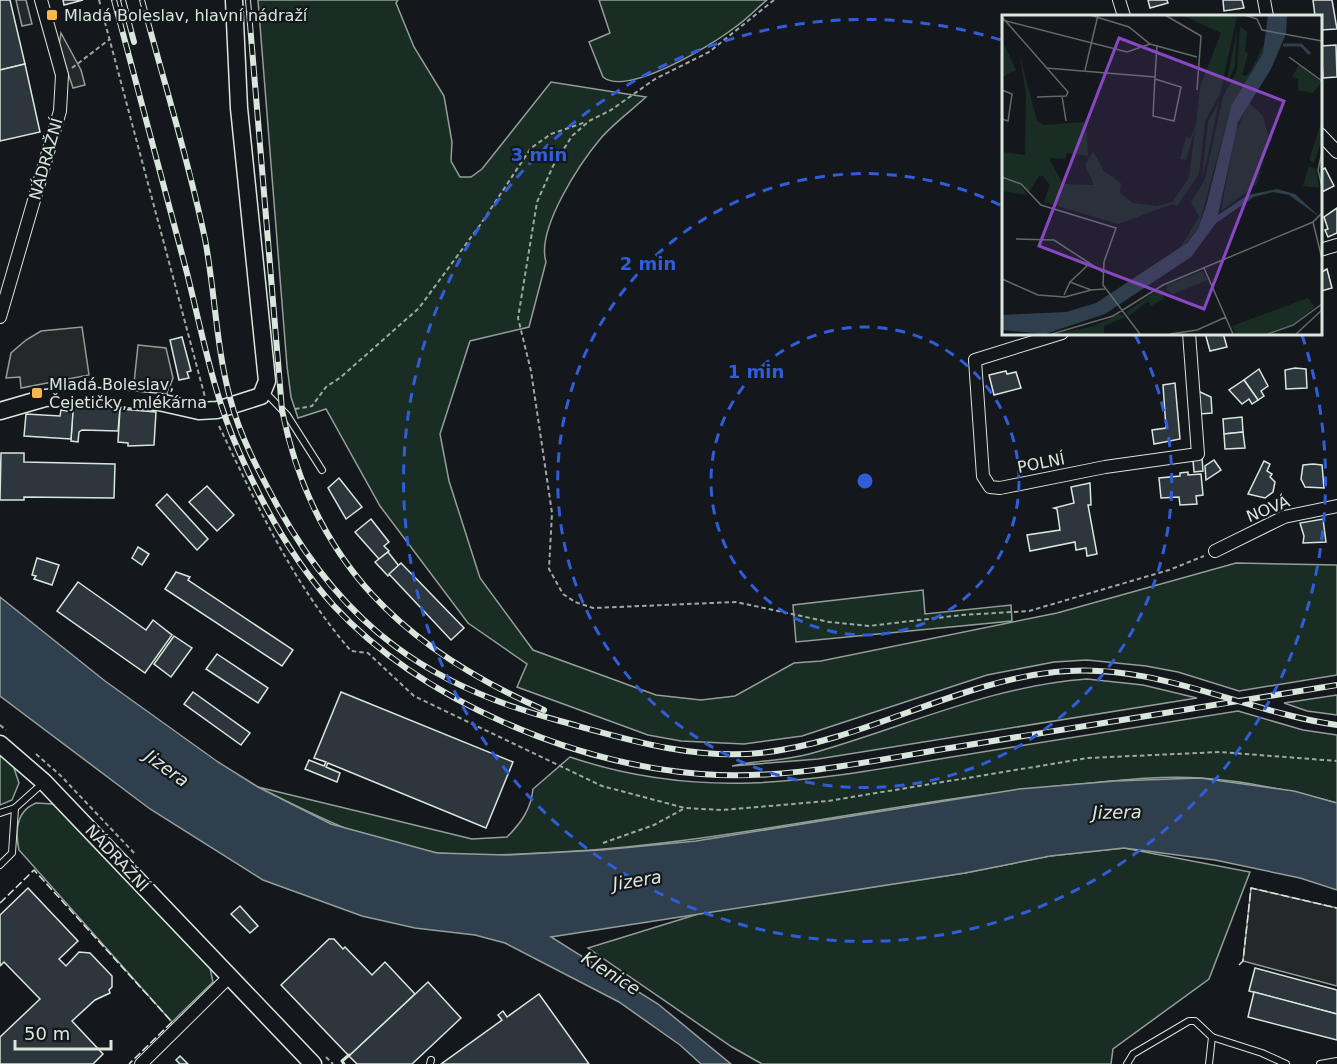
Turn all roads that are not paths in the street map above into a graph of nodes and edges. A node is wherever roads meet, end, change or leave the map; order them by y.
1 (41, 0) edge
2 (234, 0) edge
3 (1119, 0) edge
4 (1264, 0) edge
5 (1124, 15) edge
6 (1267, 15) edge
7 (1322, 136) edge
8 (1337, 152) edge
9 (1337, 245) edge
10 (1322, 249) edge
11 (0, 317) edge
12 (1059, 334) edge
13 (1189, 334) edge
14 (265, 392) junction
15 (0, 411) edge
16 (322, 470) dead end
17 (1337, 506) edge
18 (1215, 551) road end
19 (0, 744) edge
20 (44, 782) junction
21 (15, 808) junction
22 (0, 813) edge
23 (0, 865) edge
24 (229, 977) junction
25 (1212, 1037) junction
26 (1337, 1061) edge
27 (141, 1064) edge
28 (313, 1064) edge
29 (1127, 1064) edge
30 (1209, 1064) edge
31 (1286, 1064) edge
32 (1320, 1064) edge

1 - 11 street, NÁDRAŽNÍ
2 - 14 street
3 - 5 street
4 - 6 street
7 - 8 street
9 - 10 street
12 - 13 street, POLNÍ
14 - 15 street
14 - 16 lane
17 - 18 street, NOVÁ
19 - 20 street, NÁDRAŽNÍ
20 - 21 lane
20 - 24 street, NÁDRAŽNÍ
21 - 22 lane
21 - 23 lane
24 - 27 street
24 - 28 street, NÁDRAŽNÍ
25 - 29 lane
25 - 30 lane
25 - 31 lane
26 - 32 lane

